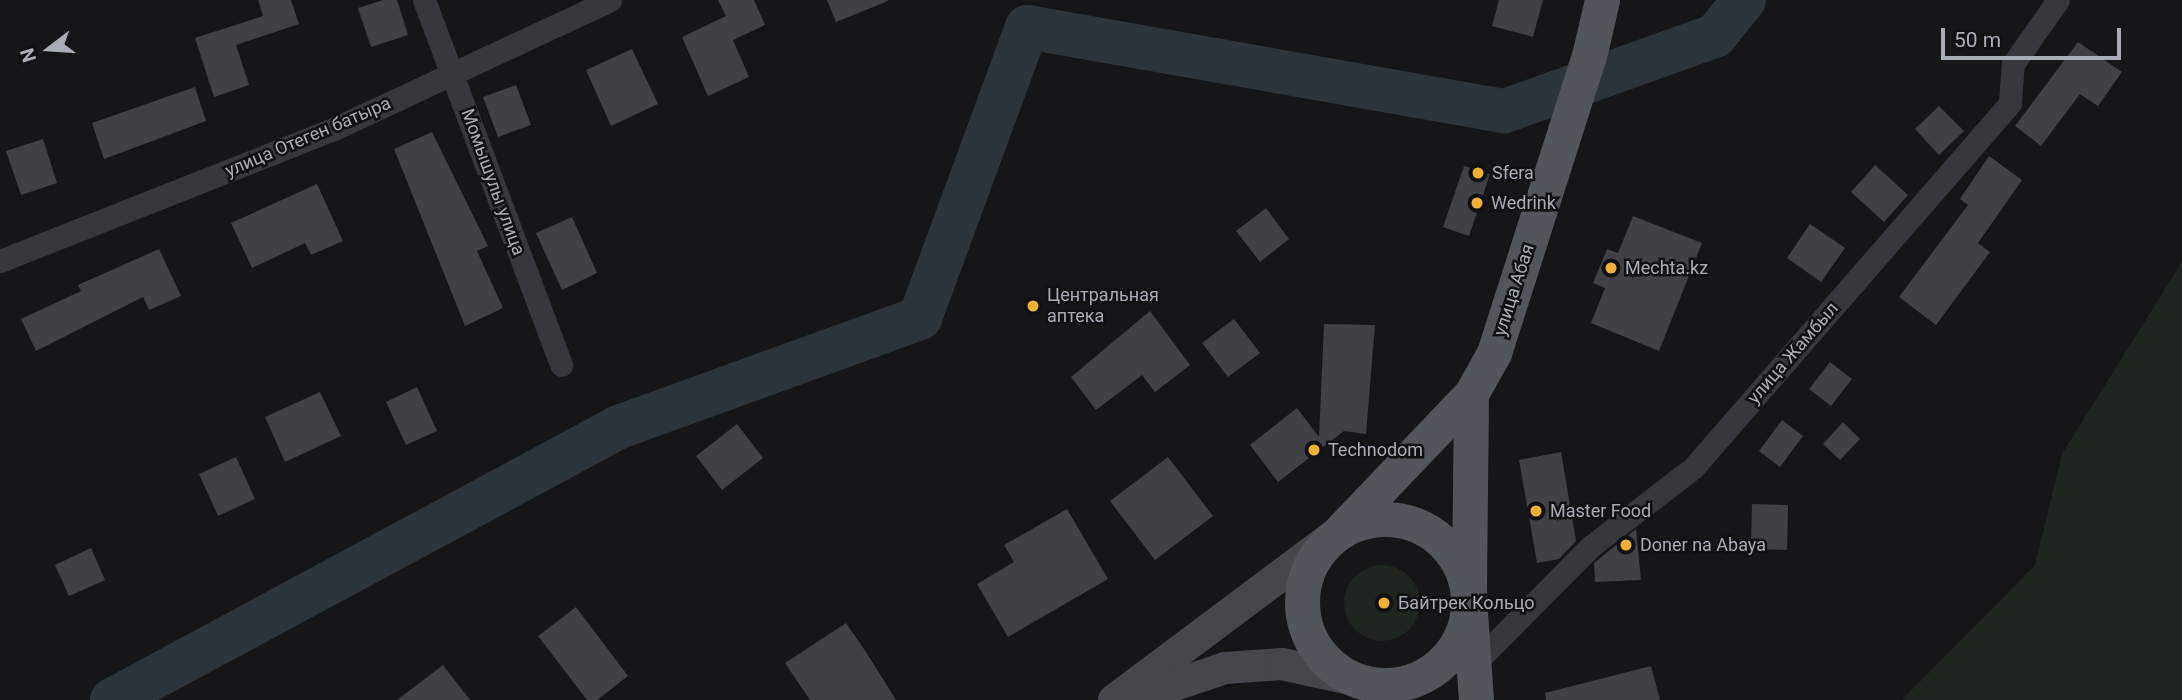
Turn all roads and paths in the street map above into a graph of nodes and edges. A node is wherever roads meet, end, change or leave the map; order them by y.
1 (424, 0) edge
2 (610, 0) edge
3 (1602, 0) edge
4 (2058, 0) edge
5 (453, 74) junction
6 (0, 261) edge
7 (561, 365) dead end
8 (1471, 394) junction
9 (1340, 531) junction
10 (1469, 598) junction
11 (1473, 664) junction
12 (1355, 680) junction
13 (1114, 700) edge
14 (1130, 700) edge
15 (1391, 700) edge
16 (1476, 700) edge

1 - 5 street, Момышулы улица
2 - 5 street, улица Отеген батыра
3 - 8 main road, улица Абая
4 - 11 street, улица Жамбыл
5 - 6 street, улица Отеген батыра
5 - 7 street, Момышулы улица
8 - 9 main road, улица Абая
8 - 10 main road
9 - 10 main road
9 - 12 main road
9 - 13 main road
10 - 11 main road
10 - 12 main road
11 - 16 main road
12 - 14 main road
12 - 15 main road

